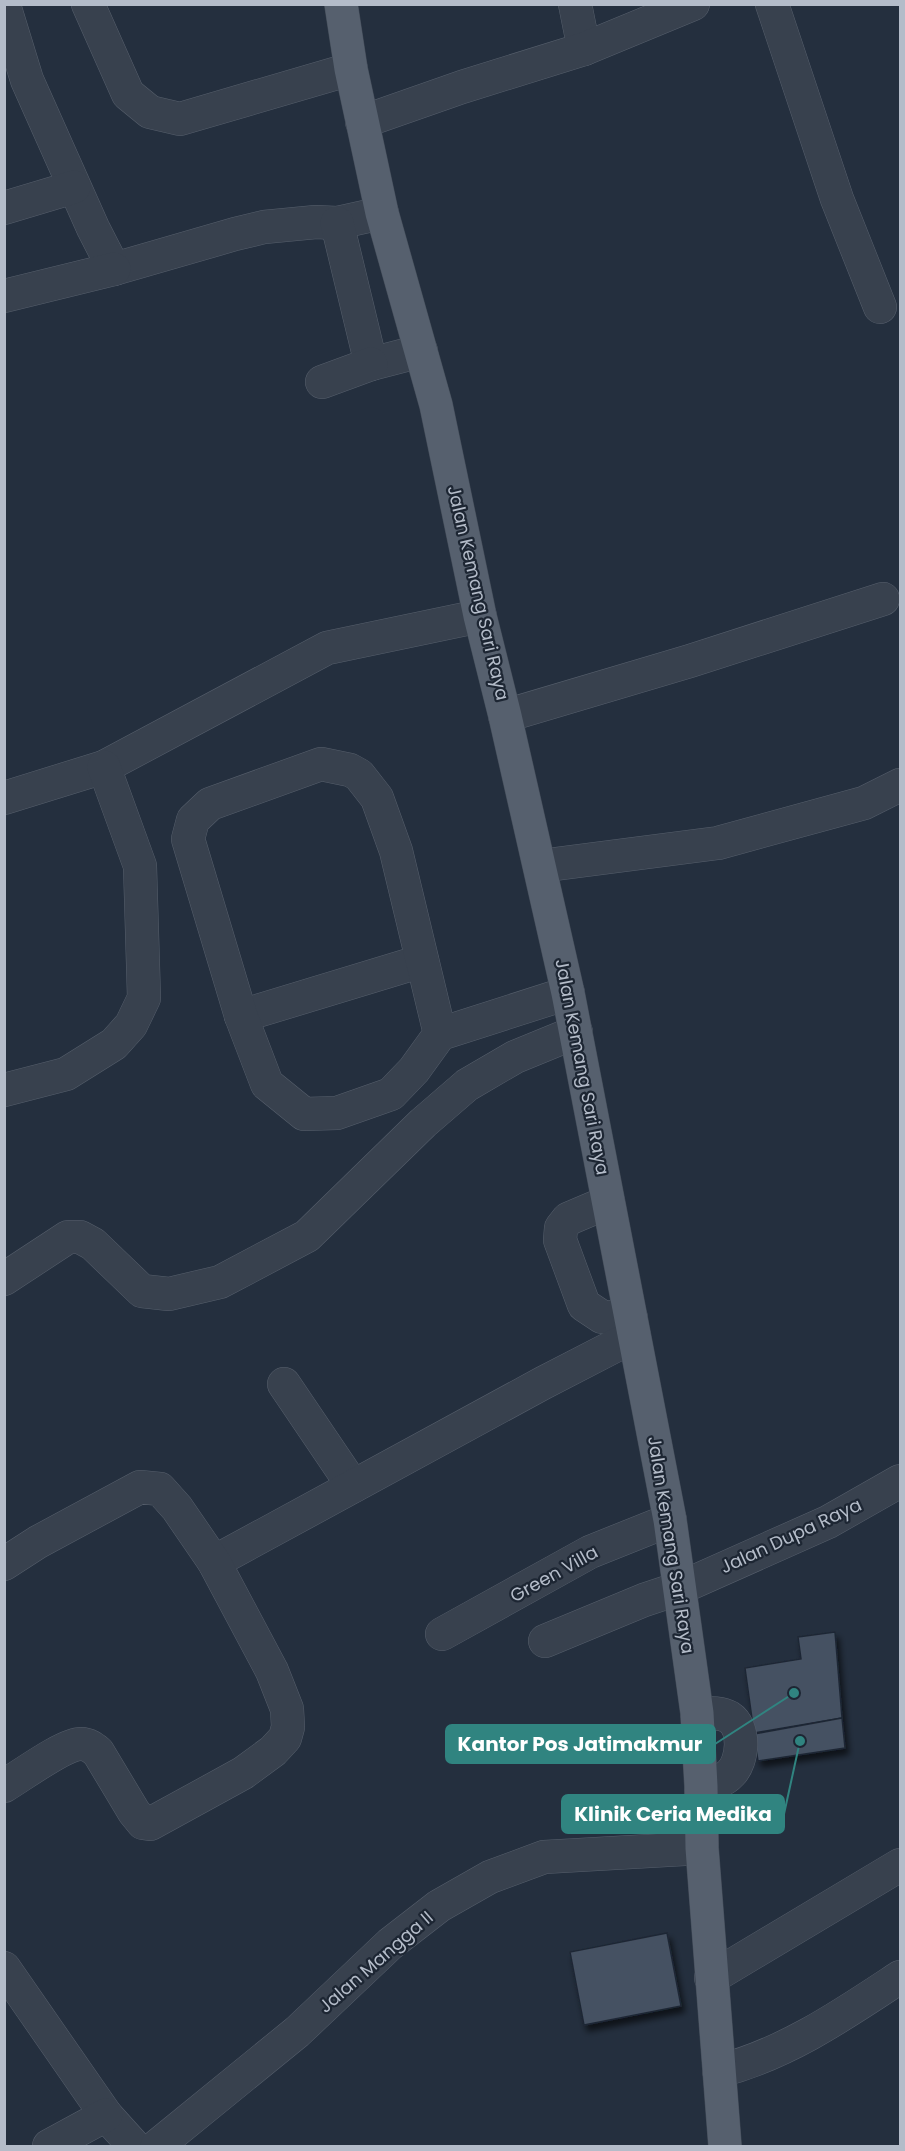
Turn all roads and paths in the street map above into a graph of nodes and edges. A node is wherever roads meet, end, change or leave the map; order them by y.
1 (88, 4) edge
2 (340, 4) edge
3 (575, 4) edge
4 (693, 4) edge
5 (772, 4) edge
6 (4, 5) edge
7 (584, 49) junction
8 (351, 69) junction
9 (16, 83) edge
10 (362, 122) junction
11 (74, 187) junction
12 (4, 208) edge
13 (382, 213) junction
14 (337, 223) junction
15 (114, 269) junction
16 (4, 296) edge
17 (880, 307) dead end
18 (422, 351) junction
19 (370, 364) junction
20 (322, 382) dead end
21 (883, 598) dead end
22 (480, 615) junction
23 (506, 716) junction
24 (104, 767) junction
25 (900, 785) edge
26 (4, 798) edge
27 (540, 866) junction
28 (422, 961) junction
29 (568, 993) junction
30 (241, 1016) junction
31 (576, 1032) junction
32 (440, 1034) junction
33 (4, 1090) edge
34 (608, 1202) junction
35 (4, 1279) edge
36 (633, 1327) junction
37 (284, 1384) dead end
38 (900, 1481) edge
39 (353, 1486) junction
40 (670, 1520) junction
41 (213, 1562) junction
42 (4, 1564) edge
43 (680, 1588) junction
44 (442, 1634) dead end
45 (545, 1641) dead end
46 (4, 1786) edge
47 (702, 1848) junction
48 (900, 1864) edge
49 (4, 1968) edge
50 (900, 1977) edge
51 (711, 1978) junction
52 (719, 2071) junction
53 (106, 2115) junction
54 (50, 2146) edge
55 (134, 2146) edge
56 (157, 2146) edge
57 (724, 2146) edge

1 - 8 street
2 - 8 main road, Jalan Kemang Sari Raya
3 - 7 street
4 - 7 street
5 - 17 street
6 - 9 street
7 - 10 street
8 - 10 main road, Jalan Kemang Sari Raya
9 - 11 street
10 - 13 main road, Jalan Kemang Sari Raya
11 - 12 street
11 - 15 street
13 - 14 street
13 - 18 main road, Jalan Kemang Sari Raya
14 - 15 street
14 - 19 street
15 - 16 street
18 - 19 street
18 - 22 main road, Jalan Kemang Sari Raya
19 - 20 street
21 - 23 street
22 - 23 main road, Jalan Kemang Sari Raya
22 - 24 street
23 - 27 main road, Jalan Kemang Sari Raya
24 - 26 street
24 - 33 street
25 - 27 street
27 - 29 main road, Jalan Kemang Sari Raya
28 - 30 street
28 - 30 street
28 - 32 street
29 - 31 main road, Jalan Kemang Sari Raya
29 - 32 street
30 - 32 street
31 - 34 main road, Jalan Kemang Sari Raya
31 - 35 street
34 - 36 main road, Jalan Kemang Sari Raya
34 - 36 street
36 - 39 street
36 - 40 main road, Jalan Kemang Sari Raya
37 - 39 street
38 - 43 street, Jalan Dupa Raya
39 - 41 street
40 - 43 main road, Jalan Kemang Sari Raya
40 - 44 street, Green Villa
41 - 42 street
41 - 46 street
43 - 45 street, Jalan Dupa Raya
43 - 47 main road, Jalan Kemang Sari Raya
47 - 51 main road, Jalan Kemang Sari Raya
47 - 56 street, Jalan Mangga II
48 - 51 street
49 - 53 street
50 - 52 street
51 - 52 main road, Jalan Kemang Sari Raya
52 - 57 main road, Jalan Kemang Sari Raya
53 - 54 street
53 - 55 street

